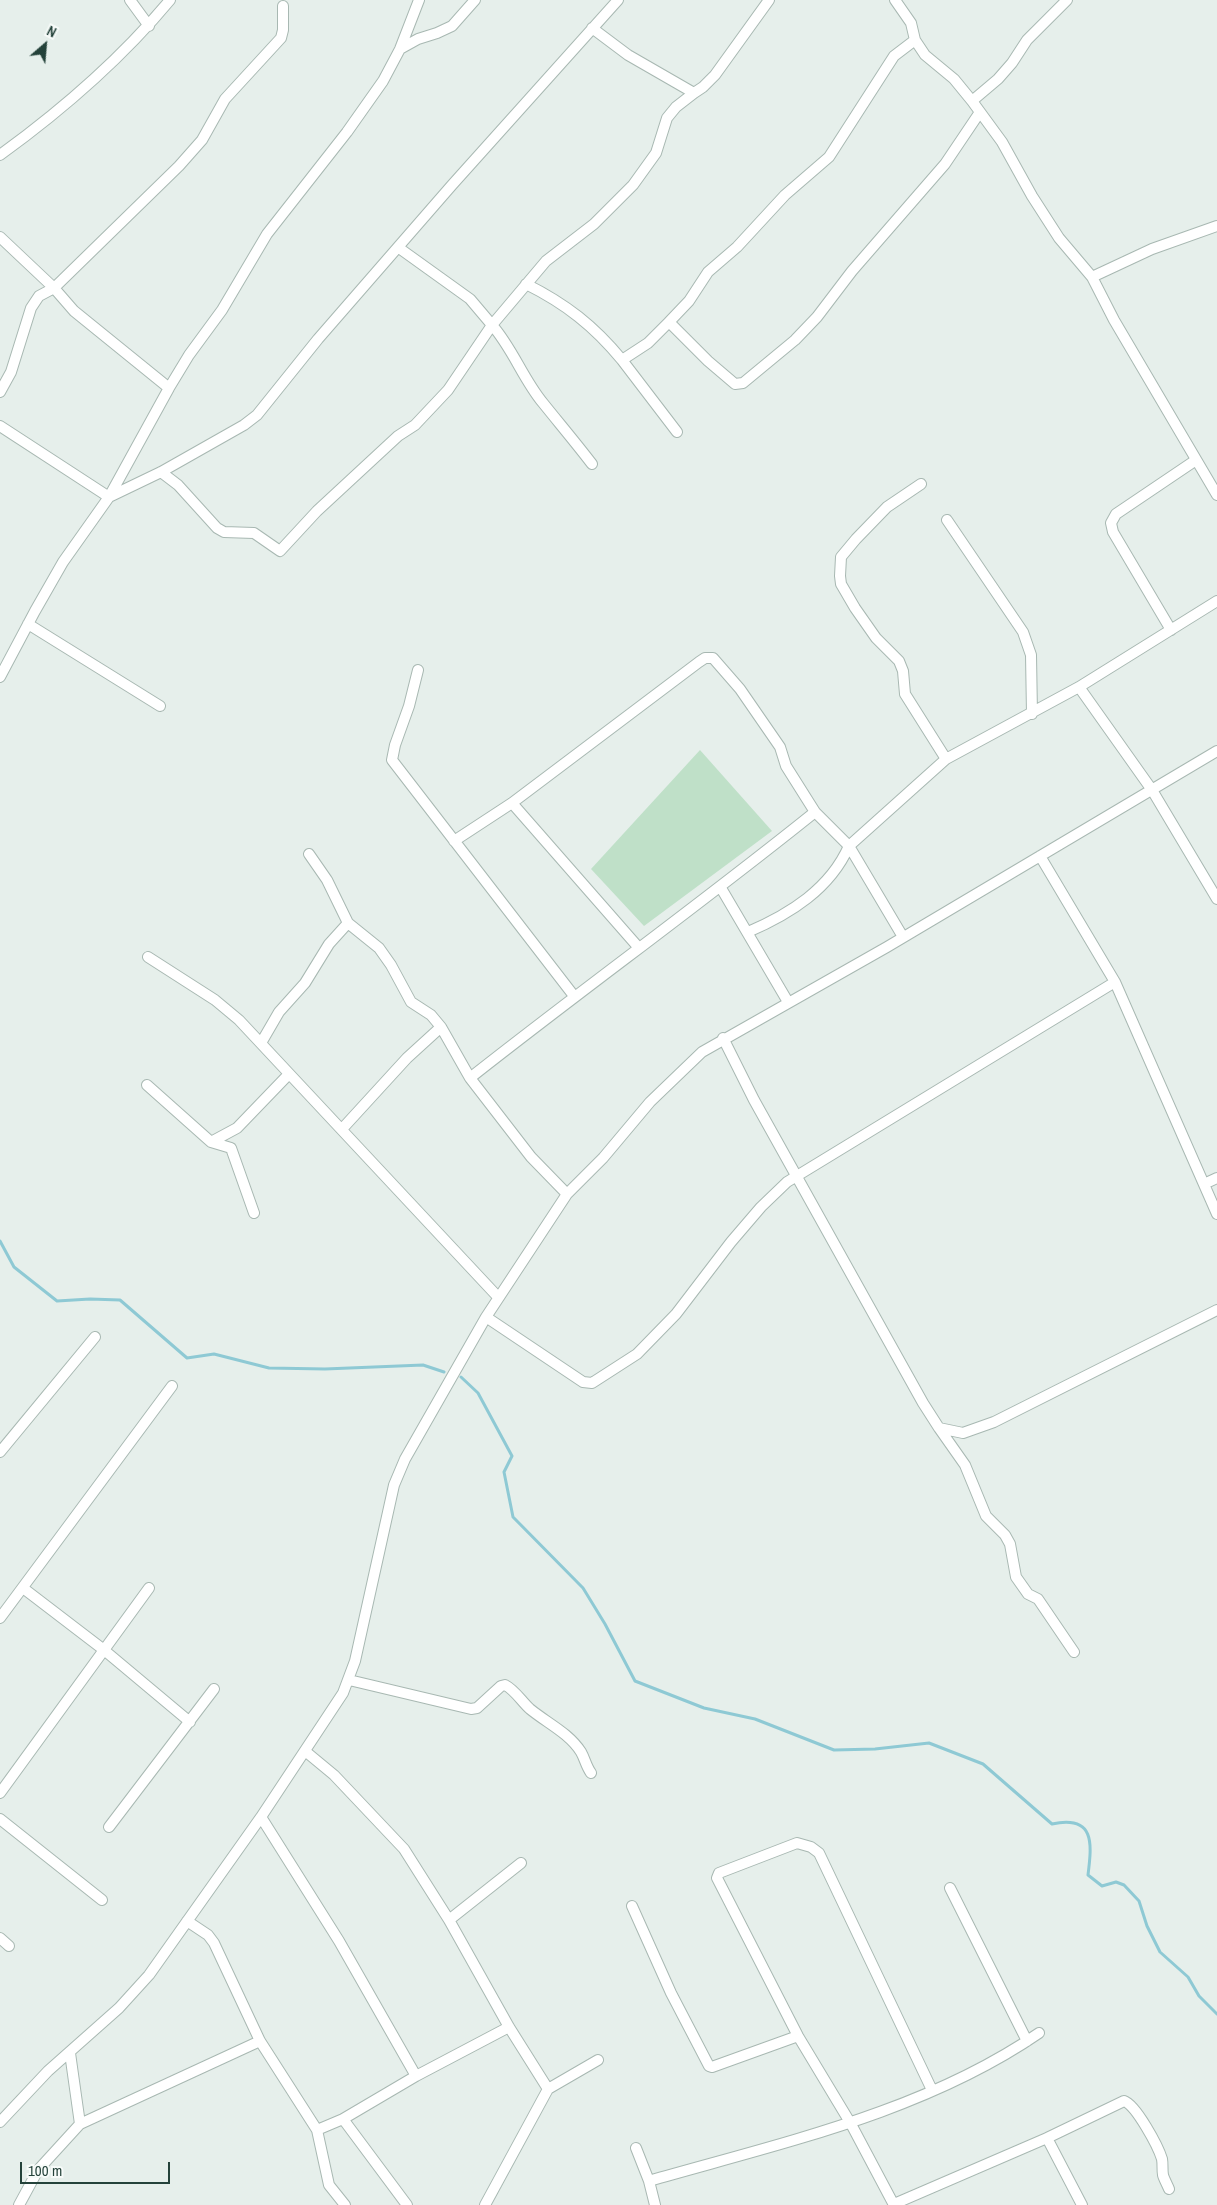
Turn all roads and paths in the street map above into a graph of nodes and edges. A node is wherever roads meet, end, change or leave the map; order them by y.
1 (130, 0) edge
2 (170, 0) edge
3 (419, 0) edge
4 (475, 0) edge
5 (618, 0) edge
6 (769, 0) edge
7 (895, 0) edge
8 (1063, 1) edge
9 (283, 6) dead end
10 (149, 26) junction
11 (592, 28) junction
12 (915, 40) junction
13 (400, 50) junction
14 (694, 93) junction
15 (972, 101) junction
16 (980, 112) junction
17 (0, 154) edge
18 (1217, 226) edge
19 (0, 237) edge
20 (399, 248) junction
21 (1092, 277) junction
22 (526, 284) junction
23 (54, 288) junction
24 (669, 322) junction
25 (492, 325) junction
26 (622, 360) junction
27 (170, 388) junction
28 (0, 392) edge
29 (0, 426) edge
30 (677, 432) dead end
31 (1196, 460) junction
32 (592, 464) dead end
33 (161, 472) junction
34 (921, 484) dead end
35 (1217, 495) edge
36 (109, 497) junction
37 (947, 520) dead end
38 (1217, 601) edge
39 (28, 624) junction
40 (1171, 630) junction
41 (418, 670) dead end
42 (0, 677) edge
43 (1079, 687) junction
44 (160, 706) dead end
45 (1032, 714) junction
46 (1217, 751) edge
47 (946, 759) junction
48 (1152, 790) junction
49 (512, 803) junction
50 (815, 812) junction
51 (454, 841) junction
52 (850, 846) junction
53 (309, 854) dead end
54 (1040, 856) junction
55 (722, 888) junction
56 (1217, 899) edge
57 (348, 923) junction
58 (748, 932) junction
59 (903, 937) junction
60 (639, 948) junction
61 (148, 957) dead end
62 (1115, 982) junction
63 (574, 996) junction
64 (788, 1002) junction
65 (441, 1027) junction
66 (723, 1038) junction
67 (261, 1043) junction
68 (289, 1074) junction
69 (470, 1078) junction
70 (147, 1085) dead end
71 (342, 1130) junction
72 (211, 1142) junction
73 (797, 1176) junction
74 (1217, 1178) edge
75 (1204, 1184) junction
76 (567, 1194) junction
77 (254, 1213) dead end
78 (1217, 1214) edge
79 (498, 1297) junction
80 (1217, 1310) edge
81 (486, 1317) junction
82 (95, 1338) dead end
83 (172, 1386) dead end
84 (939, 1428) junction
85 (963, 1433) junction
86 (955, 1449) junction
87 (0, 1452) edge
88 (23, 1588) junction
89 (149, 1588) dead end
90 (0, 1618) edge
91 (104, 1650) junction
92 (1074, 1652) dead end
93 (349, 1680) junction
94 (214, 1689) dead end
95 (190, 1722) junction
96 (305, 1750) junction
97 (592, 1773) dead end
98 (0, 1793) edge
99 (261, 1816) junction
100 (0, 1819) edge
101 (109, 1828) dead end
102 (521, 1863) dead end
103 (950, 1888) dead end
104 (102, 1900) dead end
105 (632, 1906) dead end
106 (449, 1920) junction
107 (187, 1921) junction
108 (0, 1938) edge
109 (9, 1946) dead end
110 (509, 2027) junction
111 (1038, 2033) dead end
112 (798, 2036) junction
113 (260, 2040) junction
114 (1027, 2040) junction
115 (70, 2053) junction
116 (598, 2060) dead end
117 (416, 2076) junction
118 (548, 2089) junction
119 (932, 2090) junction
120 (343, 2119) junction
121 (0, 2122) edge
122 (80, 2124) junction
123 (851, 2124) junction
124 (316, 2130) junction
125 (1047, 2138) junction
126 (636, 2148) dead end
127 (649, 2181) junction
128 (1169, 2189) dead end
129 (894, 2204) edge
130 (19, 2205) edge
131 (345, 2205) edge
132 (407, 2205) edge
133 (485, 2205) edge
134 (655, 2205) edge
135 (1082, 2205) edge

1 - 10 street
2 - 10 street
3 - 13 street
4 - 13 street
5 - 11 street
6 - 14 street
7 - 12 street
8 - 15 street
9 - 23 street
10 - 17 street
11 - 14 street
11 - 20 street
12 - 15 street
12 - 24 street
13 - 27 street
14 - 22 street
15 - 16 street
16 - 21 street
16 - 24 street
18 - 21 street
19 - 23 street
20 - 25 street
20 - 33 street
21 - 31 street
22 - 25 street
22 - 26 street
23 - 27 street
23 - 28 street
24 - 26 street
25 - 32 street
25 - 33 street
26 - 30 street
27 - 36 street
29 - 36 street
31 - 35 street
31 - 40 street
33 - 36 street
34 - 47 street
36 - 39 street
37 - 45 street
38 - 40 street
39 - 42 street
39 - 44 street
40 - 43 street
41 - 51 street
43 - 45 street
43 - 48 street
45 - 47 street
46 - 48 street
47 - 52 street
48 - 54 street
48 - 56 street
49 - 50 street
49 - 51 street
49 - 60 street
50 - 52 street
50 - 55 street
51 - 63 street
52 - 58 street
52 - 59 street
53 - 57 street
54 - 59 street
54 - 62 street
55 - 58 street
55 - 60 street
57 - 65 street
57 - 67 street
58 - 64 street
59 - 64 street
60 - 63 street
61 - 67 street
62 - 73 street
62 - 75 street
63 - 69 street
64 - 66 street
65 - 69 street
65 - 71 street
66 - 73 street
66 - 76 street
67 - 68 street
68 - 71 street
68 - 72 street
69 - 76 street
70 - 72 street
71 - 79 street
72 - 77 street
73 - 81 street
73 - 84 street
74 - 75 street
75 - 78 street
76 - 79 street
79 - 81 street
80 - 85 street
81 - 93 street
82 - 87 street
83 - 88 street
84 - 85 street
84 - 86 street
85 - 86 street
86 - 92 street
88 - 90 street
88 - 91 street
89 - 91 street
91 - 95 street
91 - 98 street
93 - 96 street
93 - 97 street
94 - 95 street
95 - 101 street
96 - 99 street
96 - 106 street
99 - 107 street
99 - 117 street
100 - 104 street
102 - 106 street
103 - 114 street
105 - 112 street
106 - 110 street
107 - 113 street
107 - 115 street
108 - 109 street
110 - 117 street
110 - 118 street
111 - 114 street
112 - 119 street
112 - 123 street
113 - 122 street
113 - 124 street
114 - 119 street
115 - 121 street
115 - 122 street
116 - 118 street
117 - 120 street
118 - 133 street
119 - 123 street
120 - 124 street
120 - 132 street
122 - 130 street
123 - 127 street
123 - 129 street
124 - 131 street
125 - 128 street
125 - 129 street
125 - 135 street
126 - 127 street
127 - 134 street

